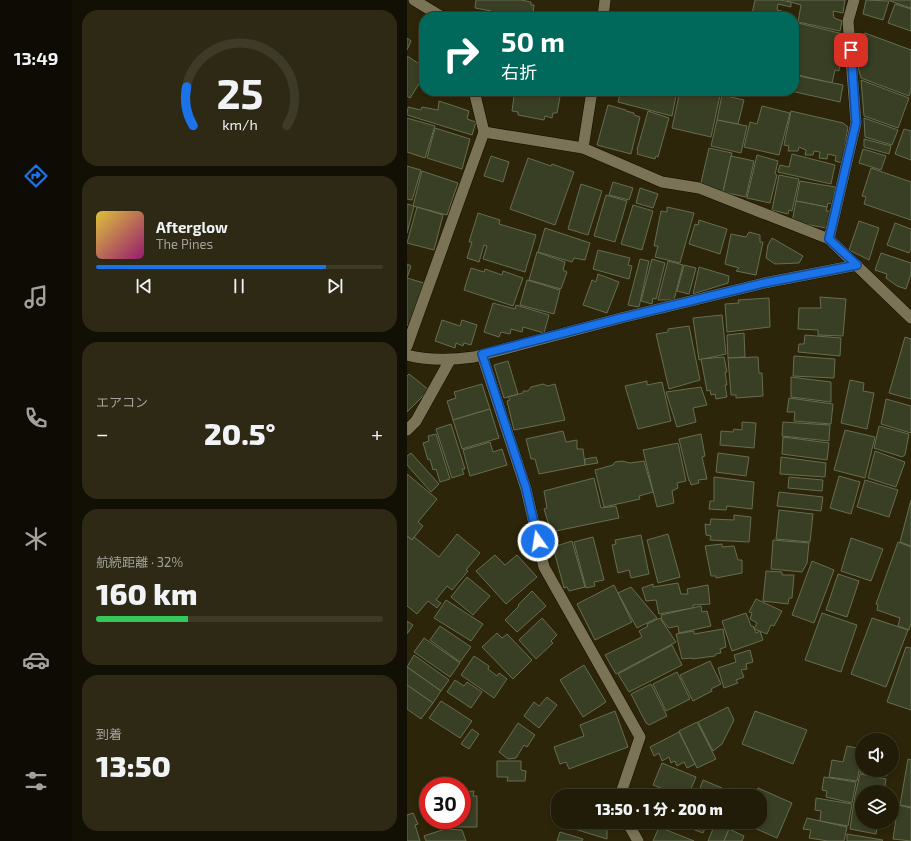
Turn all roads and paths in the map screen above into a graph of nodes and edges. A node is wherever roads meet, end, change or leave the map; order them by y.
1 (414, 0) edge
2 (605, 0) edge
3 (854, 0) edge
4 (434, 12) edge
5 (604, 12) edge
6 (475, 96) edge
7 (591, 96) edge
8 (484, 132) junction
9 (583, 148) junction
10 (829, 239) junction
11 (857, 265) junction
12 (911, 318) edge
13 (407, 346) edge
14 (482, 354) junction
15 (407, 355) edge
16 (450, 360) junction
17 (407, 430) edge
18 (622, 789) edge
19 (631, 829) edge
20 (637, 841) edge

1 - 4 street
2 - 5 street
3 - 10 street
6 - 8 street
7 - 9 street
8 - 9 street
8 - 13 street
9 - 10 street
10 - 11 street
11 - 12 street
11 - 14 street
14 - 16 street
14 - 18 street
15 - 16 street
16 - 17 street
19 - 20 street

